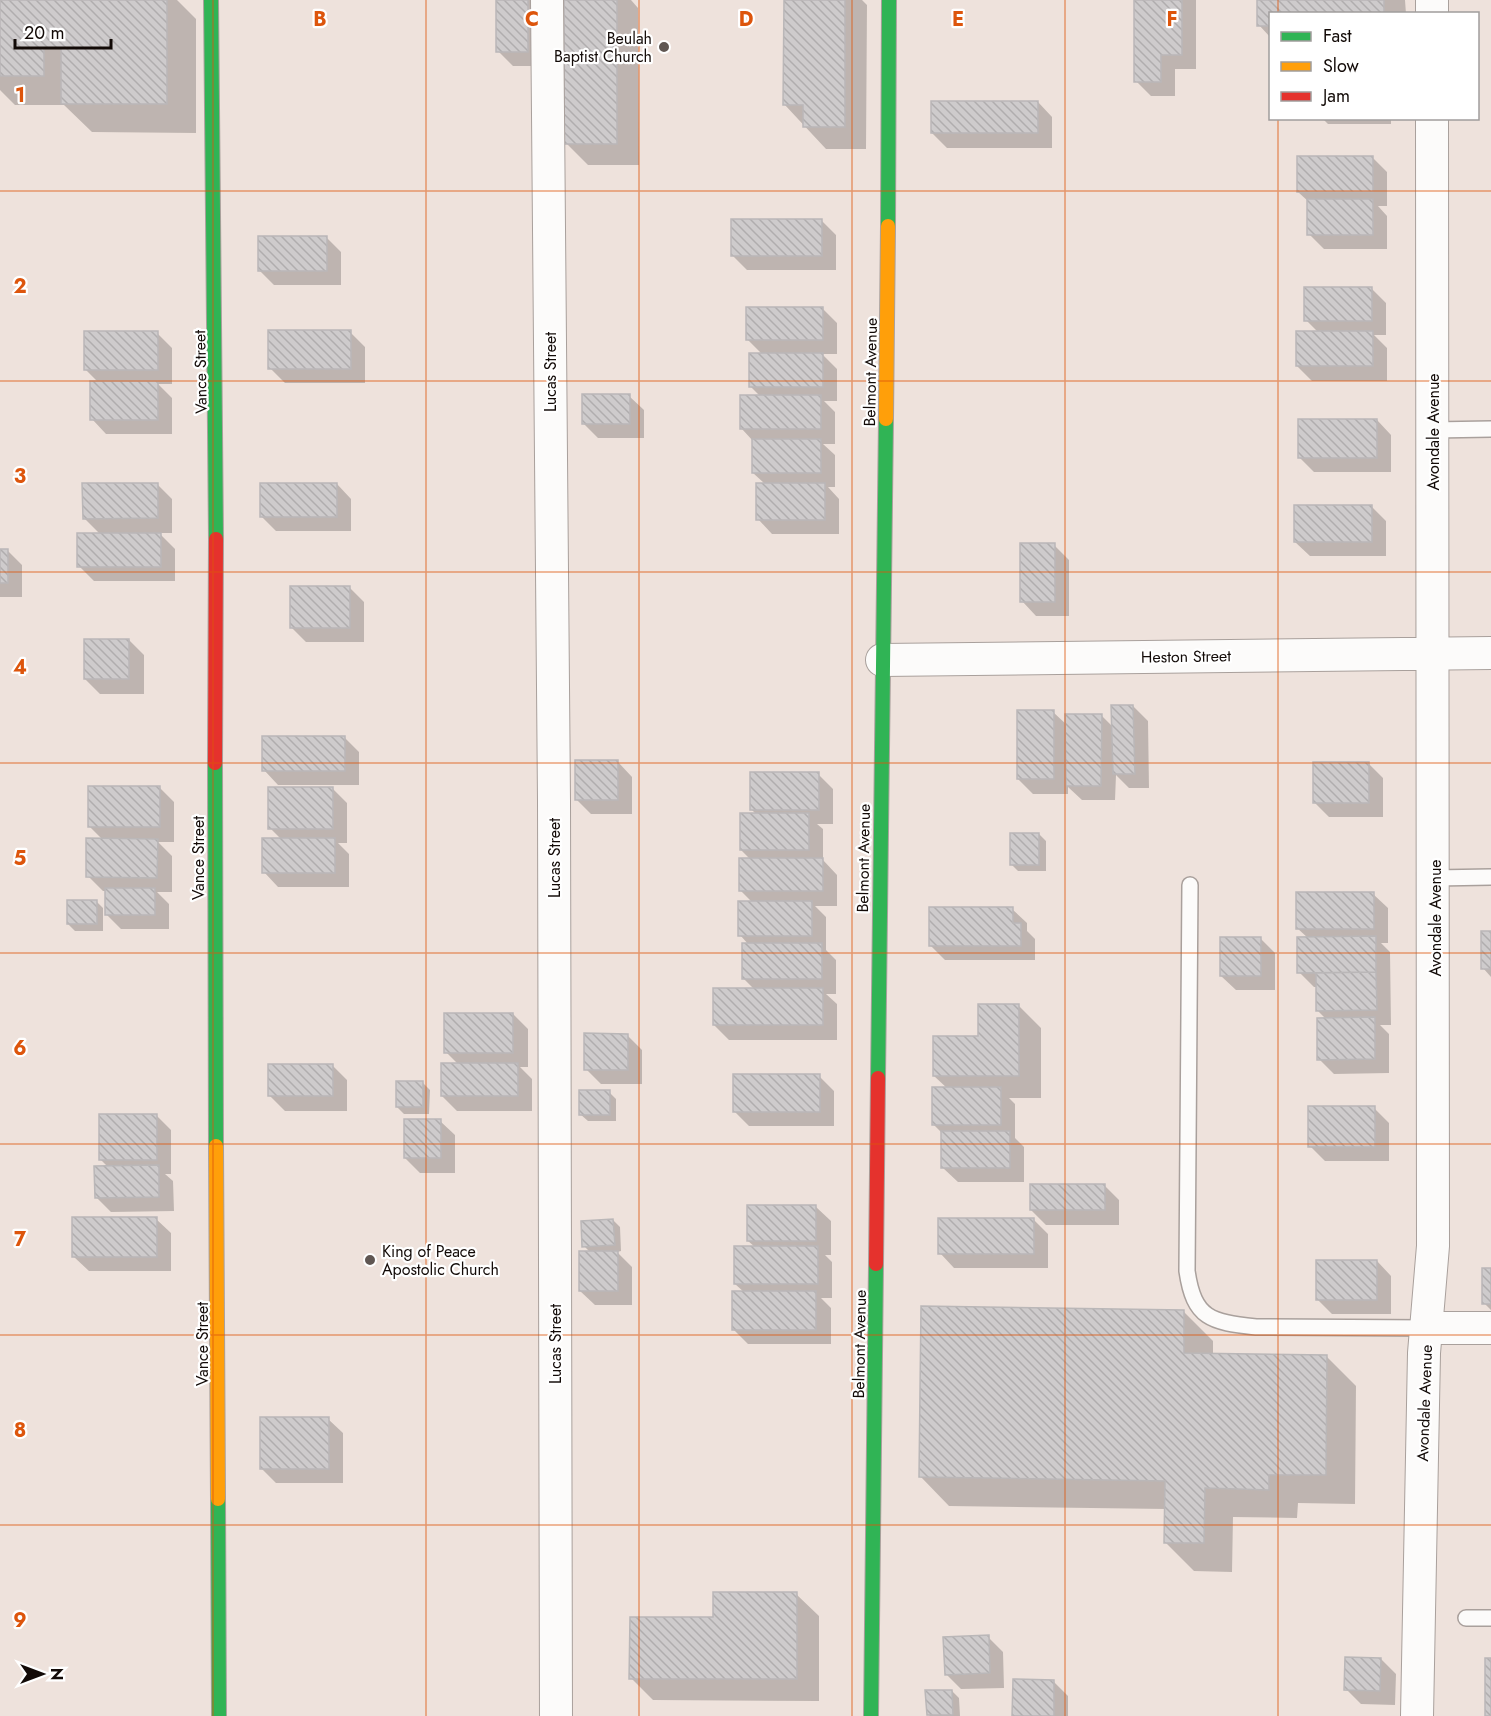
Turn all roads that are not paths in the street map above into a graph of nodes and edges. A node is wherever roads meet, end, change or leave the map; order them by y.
1 (211, 0) edge
2 (547, 0) edge
3 (889, 0) edge
4 (1432, 120) edge
5 (1491, 429) edge
6 (1433, 430) junction
7 (1434, 653) junction
8 (1491, 653) edge
9 (882, 660) junction
10 (1491, 877) edge
11 (1435, 878) junction
12 (1191, 885) dead end
13 (1428, 1328) junction
14 (1491, 1328) edge
15 (1466, 1618) dead end
16 (1491, 1618) edge
17 (219, 1716) edge
18 (556, 1716) edge
19 (871, 1716) edge
20 (1417, 1716) edge

1 - 17 street, Vance Street
2 - 18 street, Lucas Street
3 - 9 street, Belmont Avenue
4 - 6 street, Avondale Avenue
5 - 6 lane
6 - 7 street, Avondale Avenue
7 - 8 street, Heston Street
7 - 9 street, Heston Street
7 - 11 street, Avondale Avenue
9 - 19 street, Belmont Avenue
10 - 11 lane
11 - 13 street, Avondale Avenue
12 - 13 lane
13 - 14 street
13 - 20 street, Avondale Avenue
15 - 16 lane

